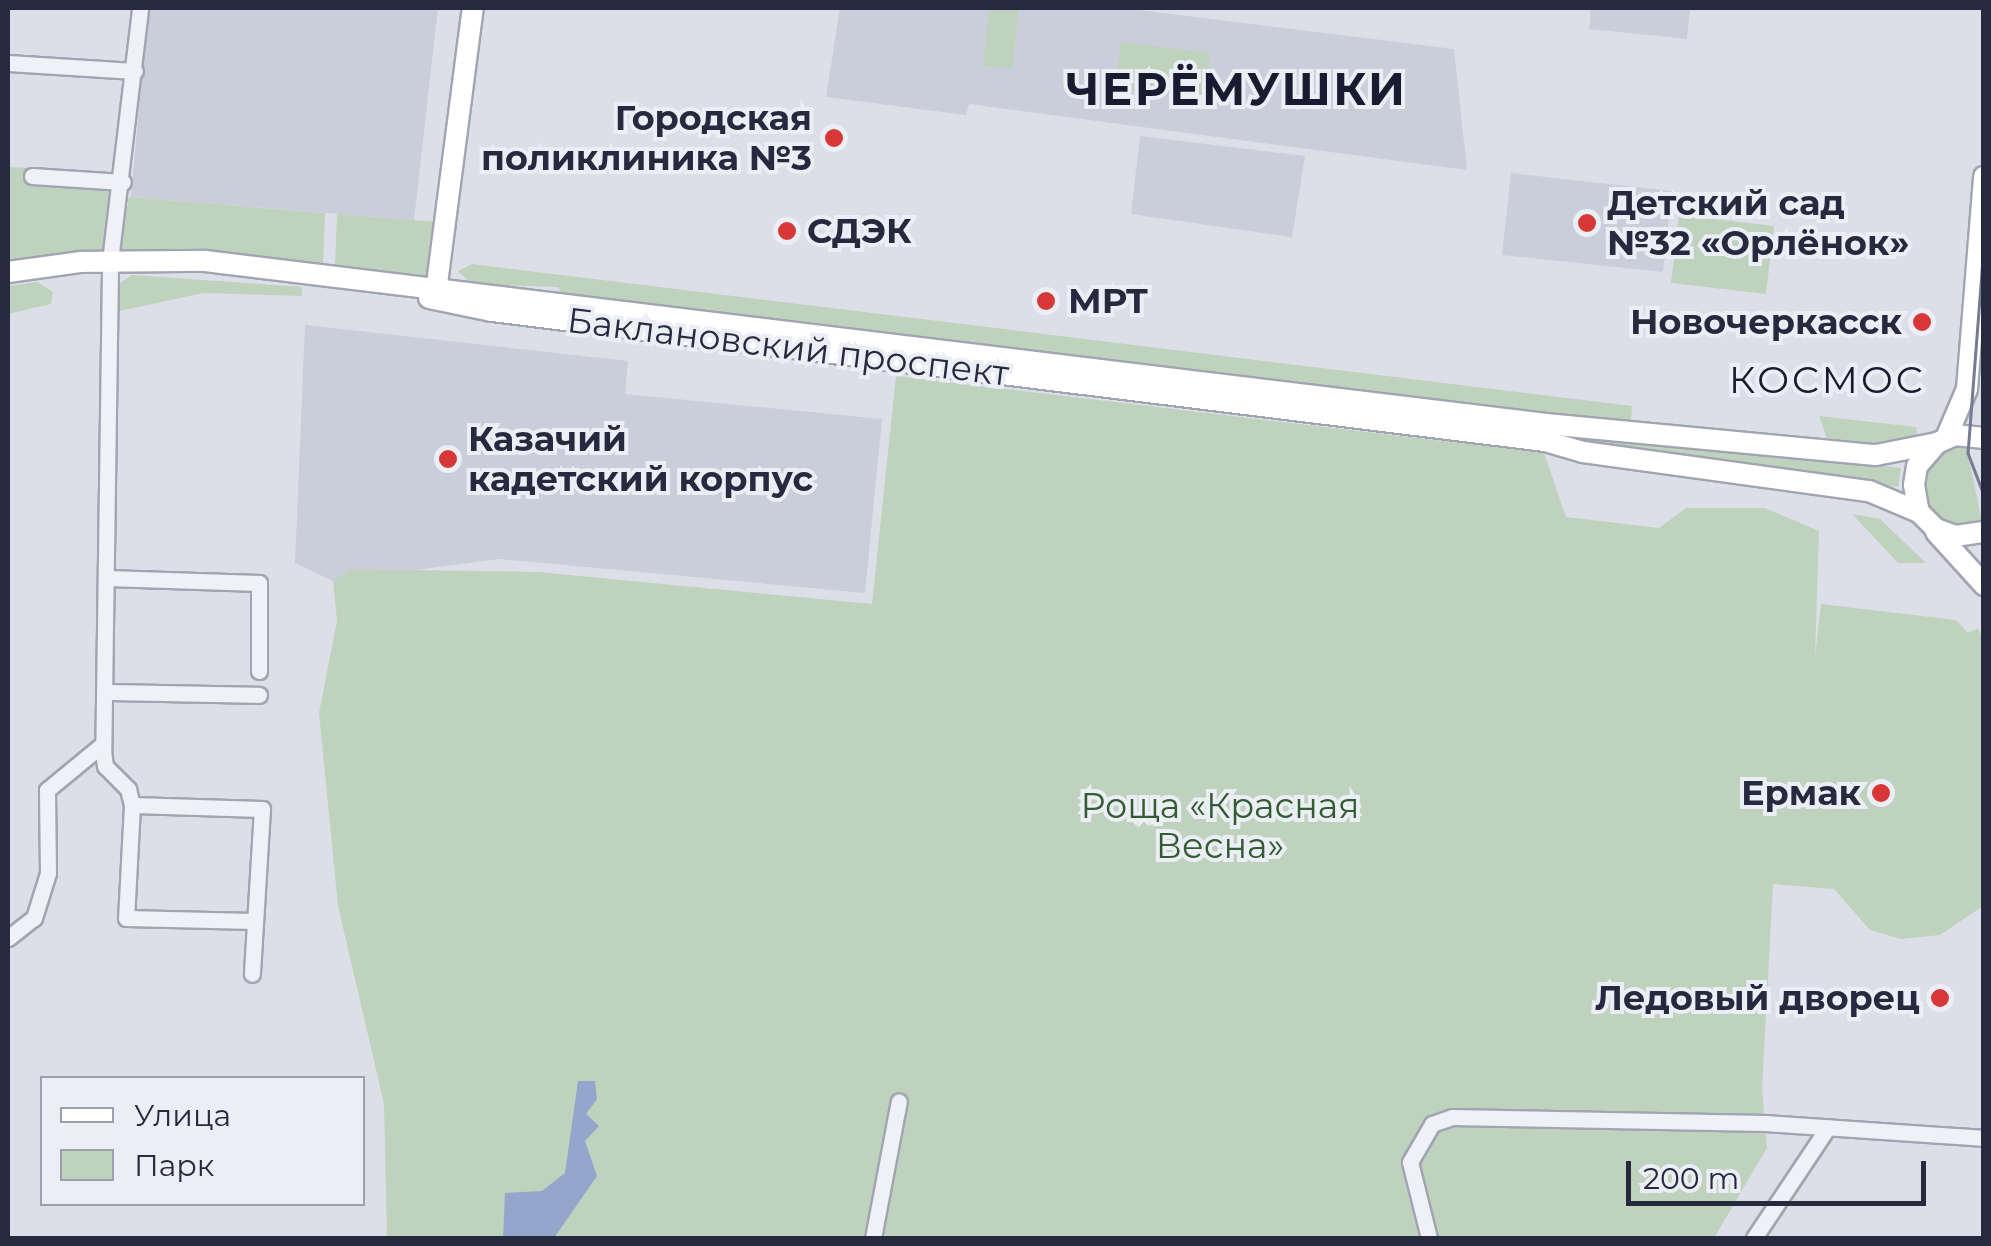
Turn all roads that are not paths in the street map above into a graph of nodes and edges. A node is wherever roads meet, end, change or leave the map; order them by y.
1 (140, 8) edge
2 (472, 8) edge
3 (8, 63) edge
4 (135, 71) junction
5 (32, 176) dead end
6 (1984, 177) edge
7 (123, 182) junction
8 (1983, 199) edge
9 (110, 265) junction
10 (8, 272) edge
11 (8, 280) edge
12 (436, 294) junction
13 (1570, 425) junction
14 (1984, 438) edge
15 (1941, 440) junction
16 (1568, 448) junction
17 (1924, 517) junction
18 (1983, 533) edge
19 (1984, 576) edge
20 (107, 578) junction
21 (1984, 585) edge
22 (259, 670) dead end
23 (104, 692) junction
24 (258, 695) dead end
25 (103, 744) junction
26 (132, 805) junction
27 (254, 921) junction
28 (8, 938) edge
29 (252, 974) dead end
30 (900, 1101) dead end
31 (1828, 1127) junction
32 (1984, 1138) edge
33 (873, 1238) edge
34 (1429, 1238) edge
35 (1754, 1238) edge

1 - 4 street
2 - 12 main road
3 - 4 street
4 - 7 street
5 - 7 street
6 - 8 main road
7 - 9 street
8 - 15 main road
9 - 10 main road, Баклановский проспект
9 - 11 main road, Баклановский проспект
9 - 12 main road, Баклановский проспект
9 - 20 street
12 - 13 main road, Баклановский проспект
12 - 16 main road, Баклановский проспект
13 - 15 main road, Баклановский проспект
13 - 16 street
14 - 15 main road, Баклановский проспект
15 - 17 main road
16 - 17 main road, Баклановский проспект
17 - 18 main road, Баклановский проспект
17 - 21 main road
18 - 19 main road
20 - 22 street
20 - 23 street
23 - 24 street
23 - 25 street
25 - 26 street
25 - 28 street
26 - 27 street
26 - 27 street
27 - 29 street
30 - 33 street
31 - 32 street
31 - 34 street
31 - 35 street

